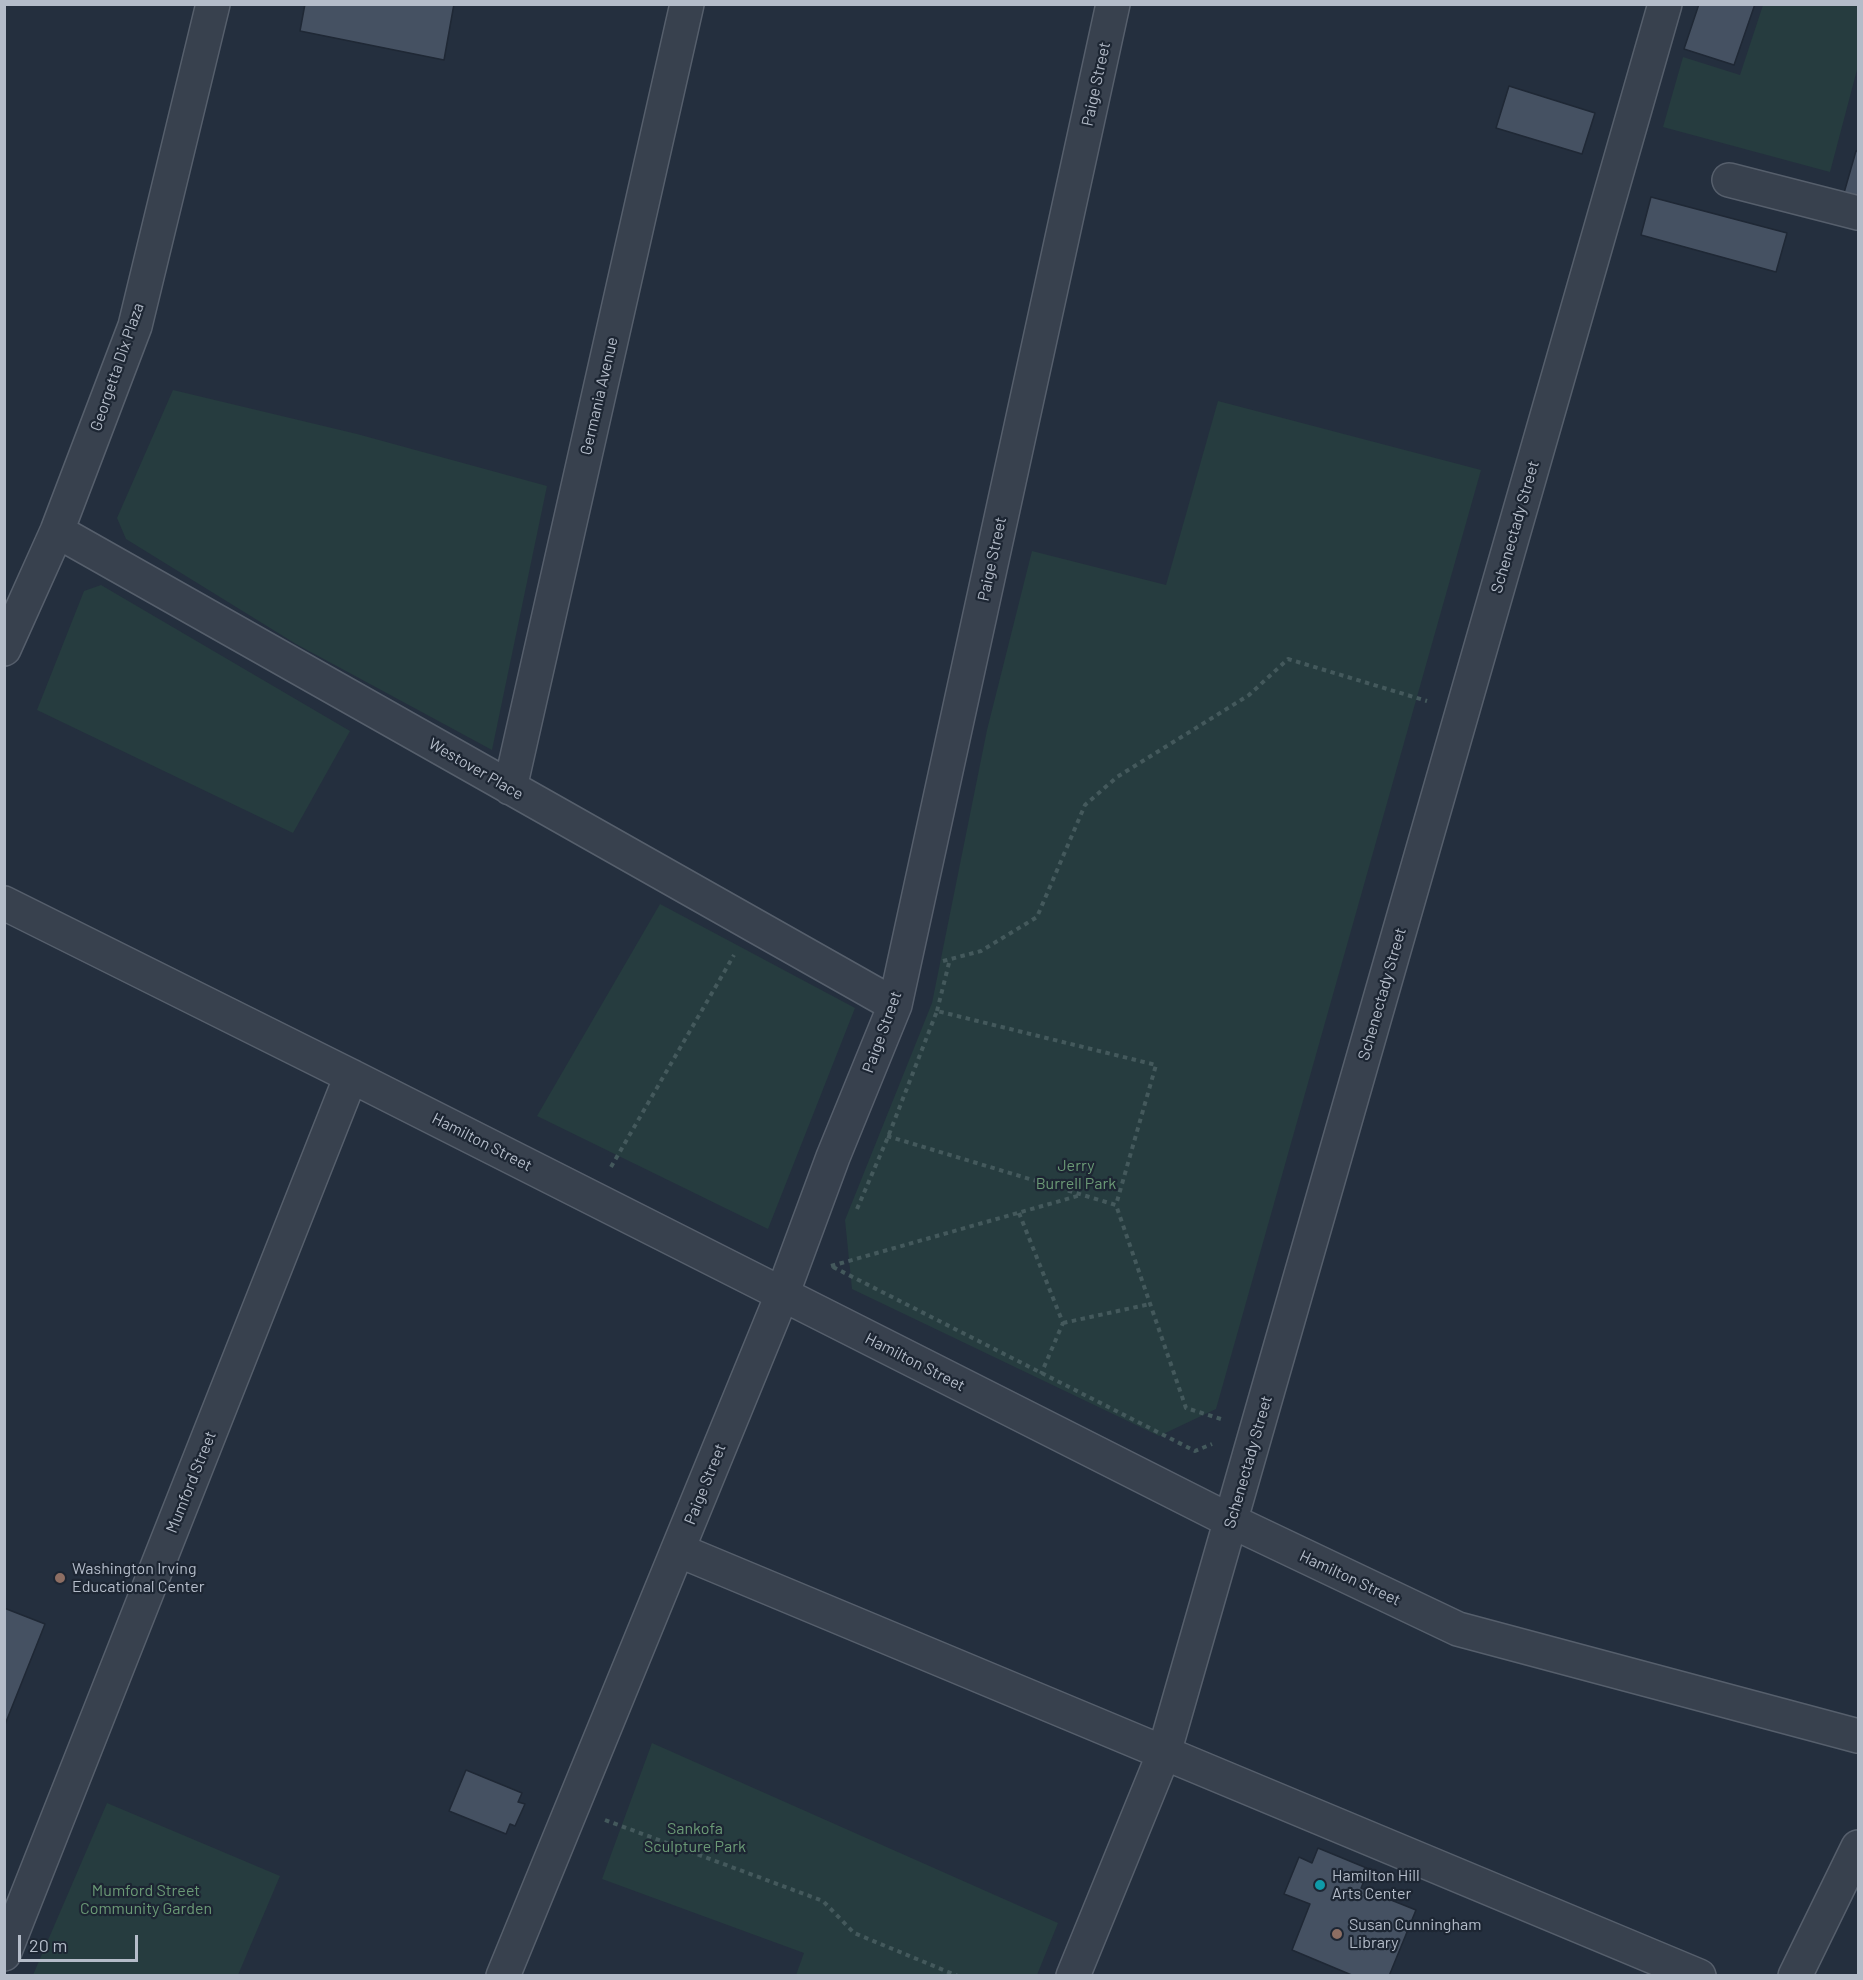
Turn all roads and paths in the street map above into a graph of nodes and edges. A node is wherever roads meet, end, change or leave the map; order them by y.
1 (213, 4) edge
2 (687, 4) edge
3 (1113, 4) edge
4 (1665, 4) edge
5 (1729, 180) dead end
6 (1858, 213) edge
7 (57, 531) junction
8 (4, 649) edge
9 (1462, 712) junction
10 (510, 788) junction
11 (4, 903) edge
12 (752, 924) junction
13 (950, 959) junction
14 (903, 970) junction
15 (895, 1005) junction
16 (937, 1011) junction
17 (351, 1076) junction
18 (846, 1124) junction
19 (888, 1137) junction
20 (1082, 1195) junction
21 (592, 1198) junction
22 (1116, 1205) junction
23 (855, 1212) dead end
24 (1019, 1213) junction
25 (836, 1256) dead end
26 (796, 1257) junction
27 (832, 1266) junction
28 (782, 1295) junction
29 (1150, 1304) junction
30 (1062, 1323) junction
31 (1041, 1374) junction
32 (1242, 1426) junction
33 (1231, 1521) junction
34 (678, 1550) junction
35 (1858, 1736) edge
36 (1164, 1753) junction
37 (572, 1807) junction
38 (1858, 1847) edge
39 (4, 1954) edge
40 (503, 1976) edge
41 (958, 1976) edge
42 (1073, 1976) edge
43 (1699, 1976) edge
44 (1795, 1976) edge

1 - 7 street, Georgetta Dix Plaza
2 - 10 street, Germania Avenue
3 - 14 street, Paige Street
4 - 9 street, Schenectady Street
5 - 6 street
7 - 8 street, Georgetta Dix Plaza
7 - 10 street, Westover Place
9 - 13 path
9 - 32 street, Schenectady Street
10 - 12 street, Westover Place
11 - 17 street, Hamilton Street
12 - 15 street, Westover Place
12 - 21 path
13 - 14 path
13 - 16 path
14 - 15 street, Paige Street
15 - 18 street, Paige Street
16 - 19 path
16 - 22 path
17 - 21 street, Hamilton Street
17 - 39 street, Mumford Street
18 - 19 path
18 - 26 street, Paige Street
19 - 20 path
19 - 23 path
20 - 22 path
20 - 24 path
21 - 28 street, Hamilton Street
22 - 29 path
24 - 27 path
24 - 30 path
25 - 27 path
26 - 27 path
26 - 28 street, Paige Street
27 - 31 path
28 - 33 street, Hamilton Street
28 - 34 street, Paige Street
29 - 30 path
29 - 32 path
30 - 31 path
31 - 32 path
32 - 33 street, Schenectady Street
33 - 35 street, Hamilton Street
33 - 36 street, Schenectady Street
34 - 36 street
34 - 37 street, Paige Street
36 - 42 street, Schenectady Street
36 - 43 street
37 - 40 street, Paige Street
37 - 41 path
38 - 44 street

